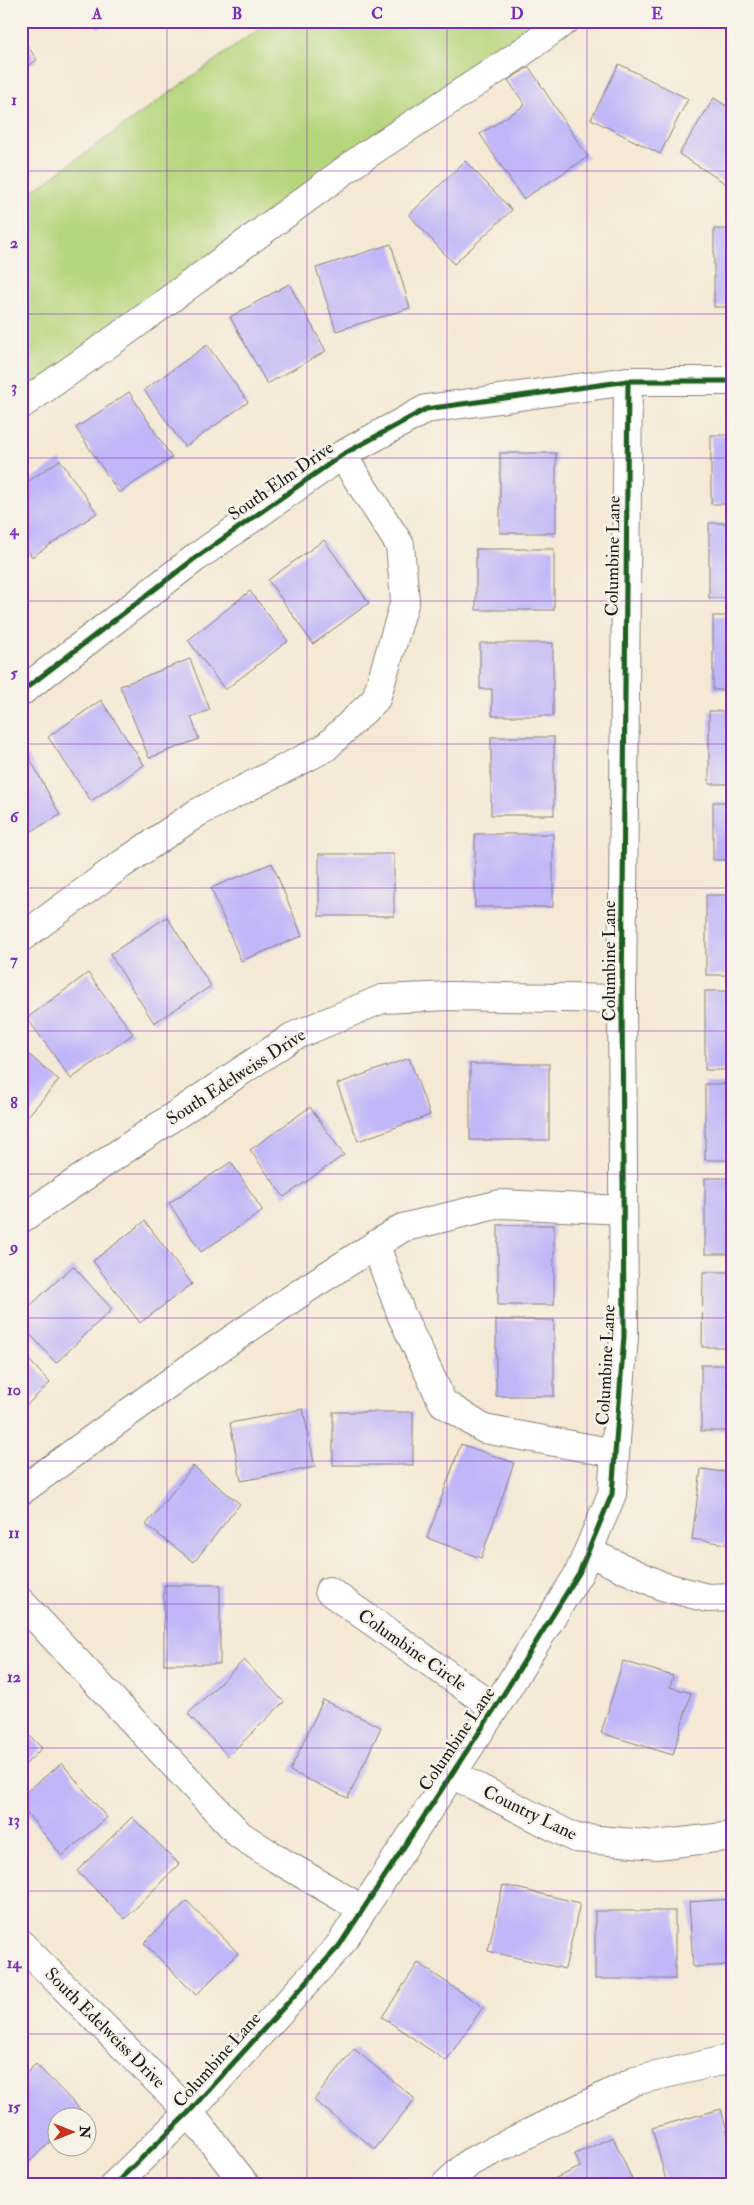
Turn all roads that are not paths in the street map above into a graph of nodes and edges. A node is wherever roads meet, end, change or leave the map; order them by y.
1 (565, 21) edge
2 (628, 381) junction
3 (733, 381) edge
4 (21, 405) edge
5 (342, 455) junction
6 (21, 692) edge
7 (21, 938) edge
8 (622, 999) junction
9 (624, 1210) junction
10 (21, 1219) edge
11 (376, 1246) junction
12 (615, 1453) junction
13 (21, 1491) edge
14 (588, 1552) junction
15 (330, 1591) dead end
16 (733, 1597) edge
17 (21, 1602) edge
18 (495, 1708) junction
19 (450, 1773) junction
20 (733, 1836) edge
21 (362, 1909) junction
22 (21, 1944) edge
23 (733, 2058) edge
24 (189, 2112) junction
25 (114, 2184) edge
26 (245, 2184) edge
27 (446, 2184) edge

1 - 4 street
2 - 3 street, South Elm Drive
2 - 5 street, South Elm Drive
2 - 8 street, Columbine Lane
5 - 6 street, South Elm Drive
5 - 7 street
8 - 9 street, Columbine Lane
8 - 10 street, South Edelweiss Drive
9 - 11 street
9 - 12 street, Columbine Lane
11 - 12 street
11 - 13 street
12 - 14 street, Columbine Lane
14 - 16 street
14 - 18 street, Columbine Lane
15 - 18 street, Columbine Circle
17 - 21 street
18 - 19 street, Columbine Lane
19 - 20 street, Country Lane
19 - 21 street, Columbine Lane
21 - 24 street, Columbine Lane
22 - 24 street, South Edelweiss Drive
23 - 27 street
24 - 25 street, Columbine Lane
24 - 26 street, South Edelweiss Drive

